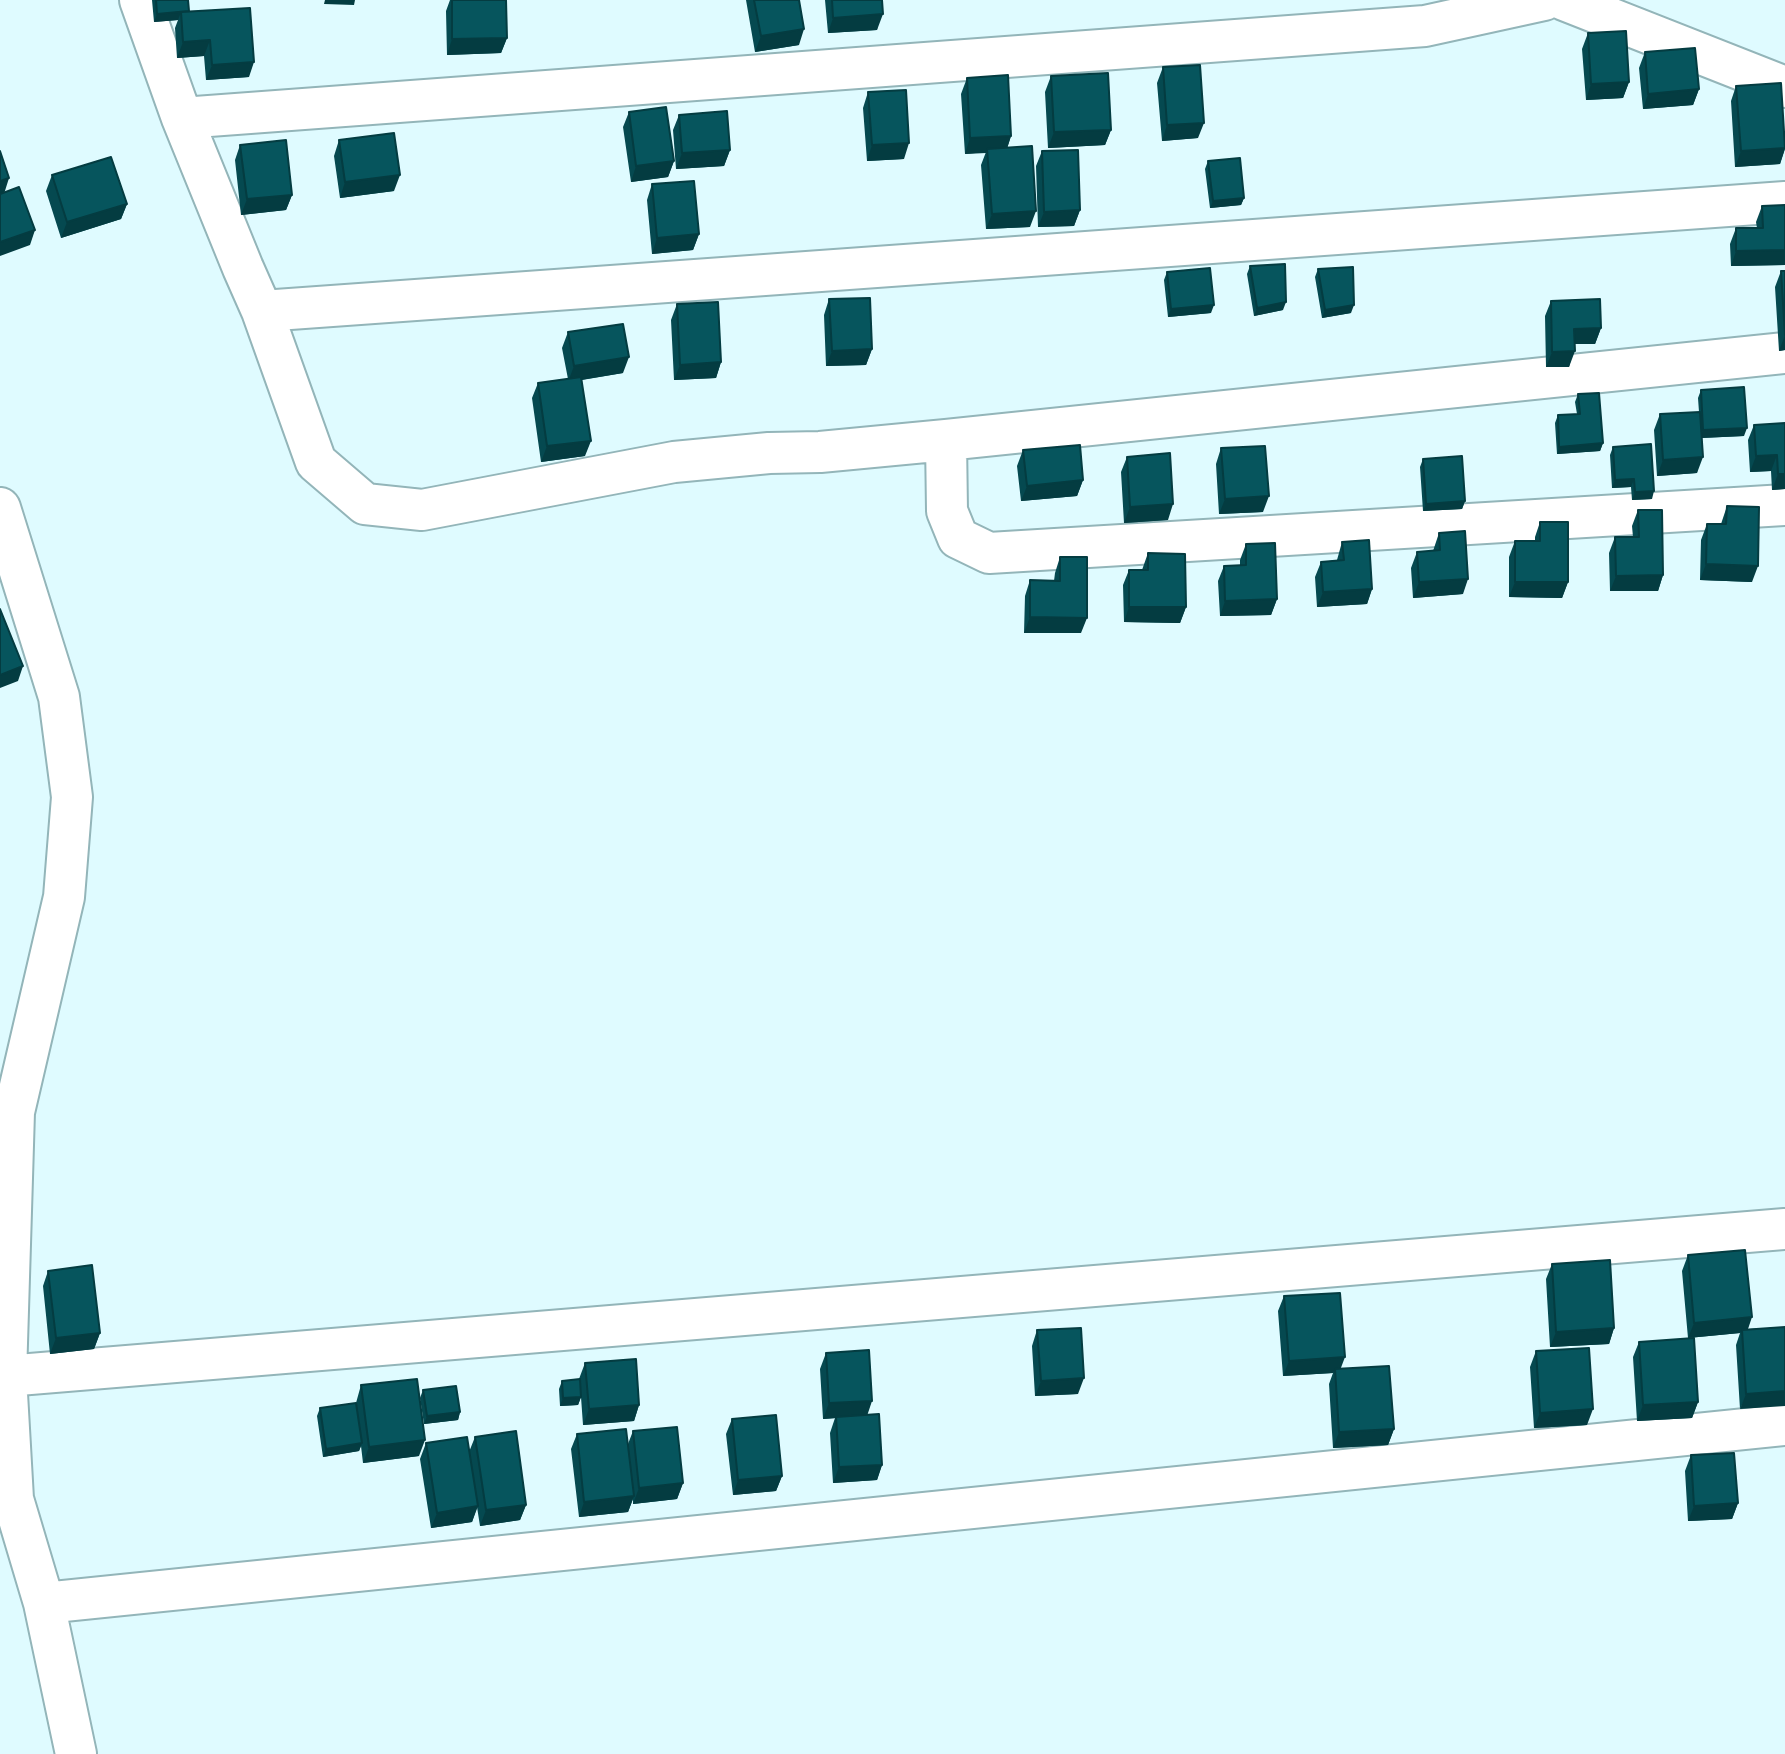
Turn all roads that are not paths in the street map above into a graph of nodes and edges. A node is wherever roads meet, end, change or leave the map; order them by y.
1 (140, 0) edge
2 (1544, 0) edge
3 (1564, 0) edge
4 (1785, 87) edge
5 (182, 118) junction
6 (1785, 202) edge
7 (262, 311) junction
8 (1785, 353) edge
9 (946, 440) junction
10 (1785, 505) edge
11 (0, 508) edge
12 (7, 1103) edge
13 (1785, 1229) edge
14 (6, 1376) junction
15 (1785, 1425) edge
16 (44, 1603) junction
17 (76, 1754) edge

1 - 5 street
2 - 5 street
3 - 4 street
5 - 7 street
6 - 7 street
7 - 9 street
8 - 9 street
9 - 10 street
11 - 12 street
12 - 14 street
13 - 14 street
14 - 16 street
15 - 16 street
16 - 17 street

